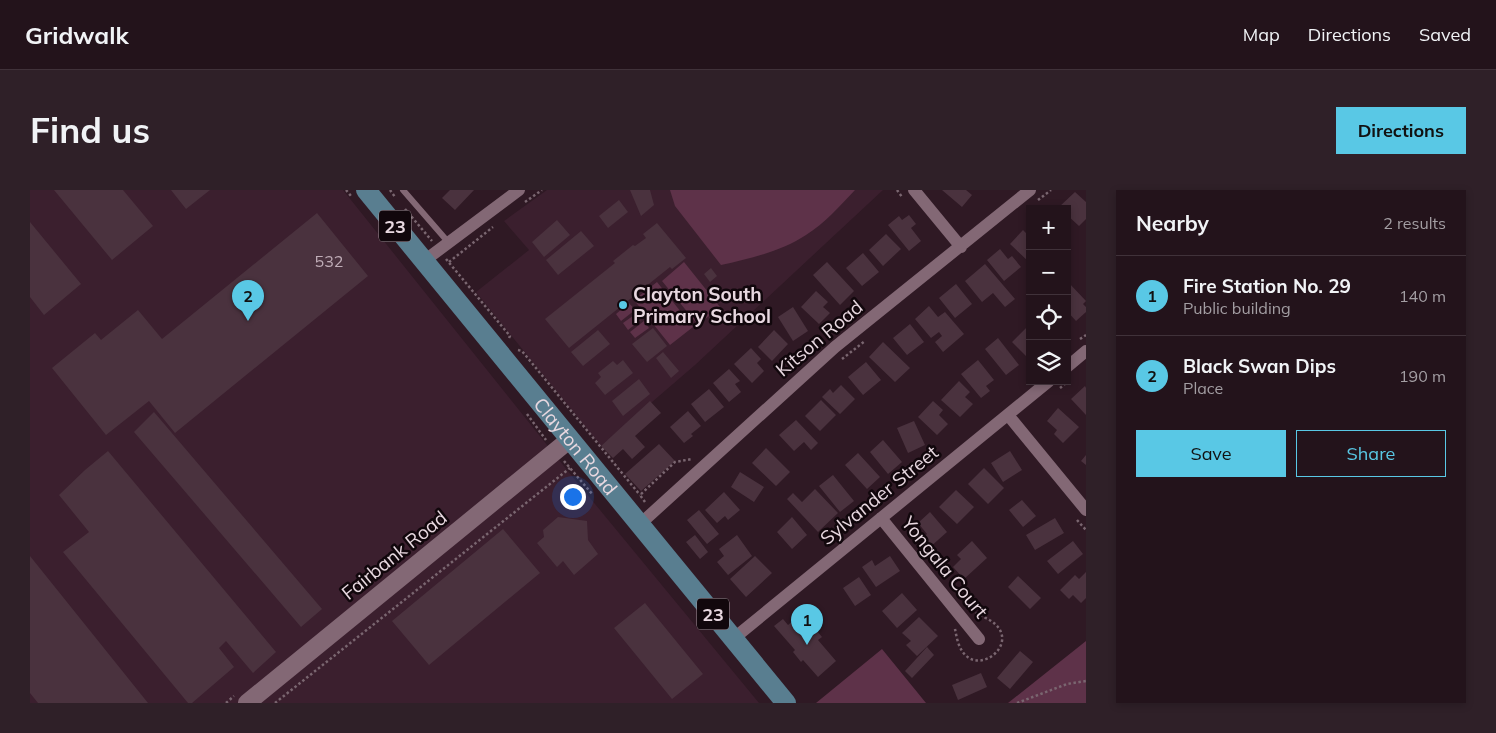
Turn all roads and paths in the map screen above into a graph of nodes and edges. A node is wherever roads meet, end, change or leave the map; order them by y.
1 (366, 190) edge
2 (390, 190) edge
3 (403, 190) edge
4 (519, 190) edge
5 (542, 190) edge
6 (914, 190) edge
7 (1030, 190) edge
8 (1051, 190) edge
9 (1036, 202) dead end
10 (522, 205) dead end
11 (493, 227) dead end
12 (961, 247) junction
13 (437, 251) junction
14 (449, 262) junction
15 (868, 339) dead end
16 (513, 344) dead end
17 (517, 349) dead end
18 (1086, 351) edge
19 (838, 363) dead end
20 (1071, 364) edge
21 (1044, 385) edge
22 (1008, 415) junction
23 (569, 440) junction
24 (570, 468) dead end
25 (640, 495) dead end
26 (1086, 510) edge
27 (881, 518) junction
28 (639, 525) junction
29 (733, 639) junction
30 (980, 640) dead end
31 (1086, 681) edge
32 (247, 703) edge
33 (275, 703) edge
34 (786, 703) edge
35 (1017, 703) edge

1 - 13 main road, Clayton Road / 23
2 - 13 path
3 - 13 lane, Clayton Road
4 - 13 street
5 - 10 path
6 - 12 street
7 - 12 street, Kitson Road
8 - 9 path
11 - 14 path
12 - 28 street, Kitson Road
13 - 14 path
13 - 23 main road, Clayton Road / 23
14 - 16 path
15 - 19 path
17 - 25 path
18 - 20 street
21 - 22 street, Sylvander Street
22 - 26 street
22 - 27 street, Sylvander Street
23 - 28 main road, Clayton Road / 23
23 - 32 main road, Fairbank Road
24 - 33 path
27 - 29 street, Sylvander Street
27 - 30 street, Yongala Court
28 - 29 main road, Clayton Road / 23
29 - 34 main road, Clayton Road / 23
31 - 35 path

